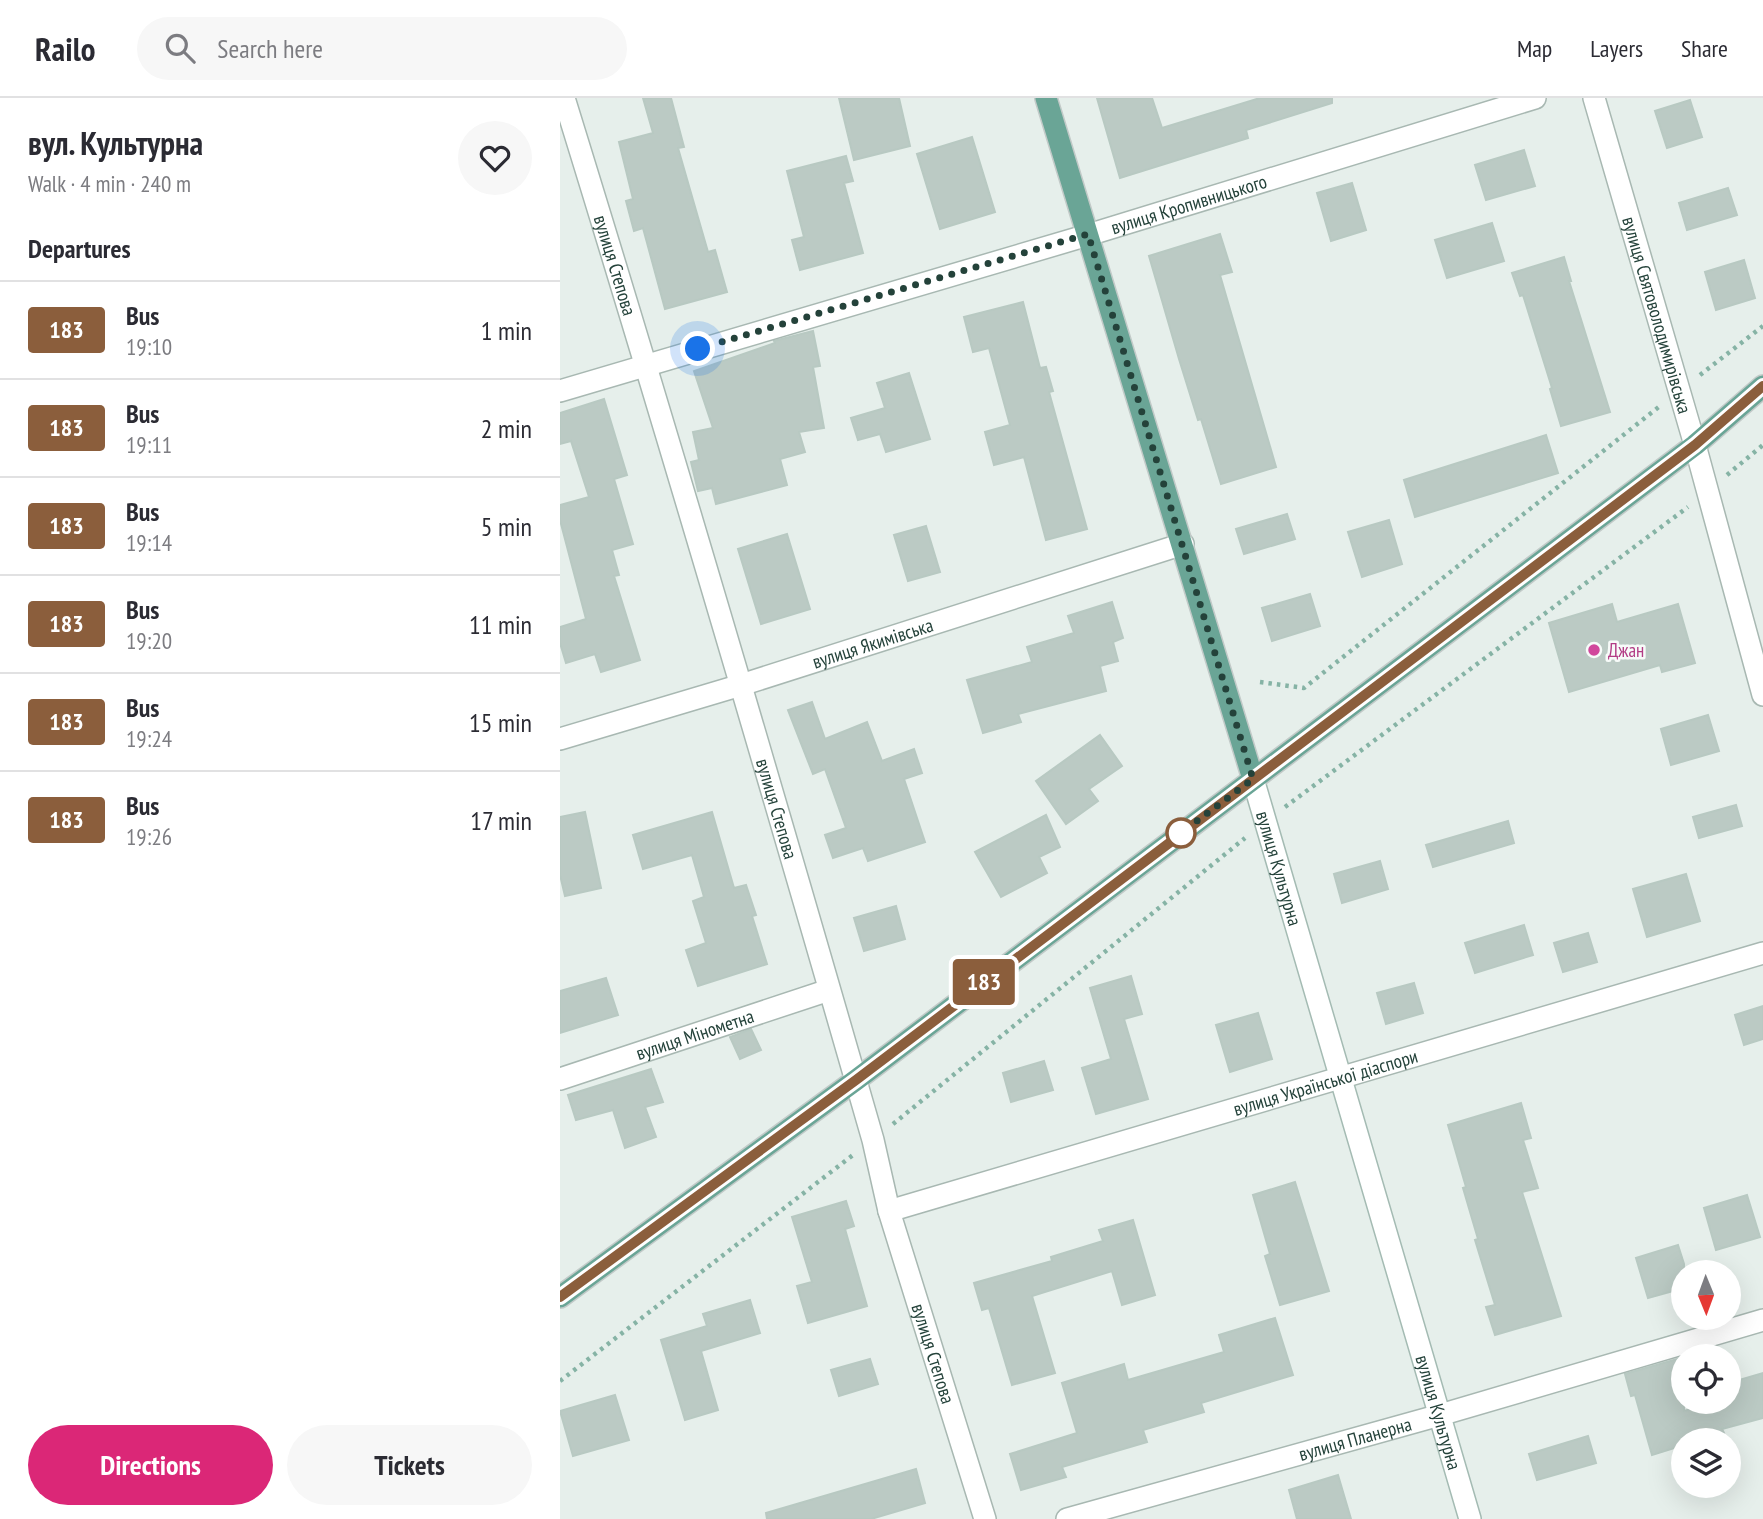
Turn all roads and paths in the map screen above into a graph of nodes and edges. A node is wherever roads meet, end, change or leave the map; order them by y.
1 (564, 98) edge
2 (1046, 98) edge
3 (1535, 98) edge
4 (1594, 98) edge
5 (1088, 234) junction
6 (1763, 326) edge
7 (646, 365) junction
8 (1763, 386) edge
9 (560, 391) edge
10 (1679, 391) junction
11 (1695, 445) junction
12 (1763, 445) edge
13 (1708, 492) junction
14 (1183, 544) junction
15 (1261, 682) dead end
16 (741, 685) junction
17 (1763, 695) edge
18 (560, 739) edge
19 (1253, 779) junction
20 (1265, 821) junction
21 (1763, 953) edge
22 (829, 990) junction
23 (1340, 1077) junction
24 (560, 1079) edge
25 (856, 1080) junction
26 (873, 1140) junction
27 (889, 1210) junction
28 (560, 1297) edge
29 (1763, 1320) edge
30 (560, 1381) edge
31 (1440, 1415) junction
32 (985, 1519) edge
33 (1067, 1519) edge
34 (1471, 1519) edge

1 - 7 street, вулиця Степова
2 - 5 main road, вулиця Культурна
3 - 5 street, вулиця Кропивницького
4 - 10 street, вулиця Святоволодимирівська
5 - 7 street, вулиця Кропивницького
5 - 14 main road, вулиця Культурна
6 - 10 path
7 - 9 street, вулиця Кропивницького
7 - 16 street, вулиця Степова
8 - 11 main road
10 - 11 street, вулиця Святоволодимирівська
10 - 15 path
11 - 13 street, вулиця Святоволодимирівська
11 - 19 main road
12 - 13 path
13 - 17 street, вулиця Святоволодимирівська
13 - 20 path
14 - 16 street, вулиця Якимівська
14 - 19 main road, вулиця Культурна
16 - 18 street, вулиця Якимівська
16 - 22 street, вулиця Степова
19 - 20 street, вулиця Культурна
19 - 25 main road
20 - 23 street, вулиця Культурна
20 - 26 path
21 - 23 street, вулиця Української діаспори
22 - 24 street, вулиця Мінометна
22 - 25 street, вулиця Степова
23 - 27 street, вулиця Української діаспори
23 - 31 street, вулиця Культурна
25 - 26 street, вулиця Степова
25 - 28 main road
26 - 27 street, вулиця Степова
26 - 30 path
27 - 32 street, вулиця Степова
29 - 31 street, вулиця Планерна
31 - 33 street, вулиця Планерна
31 - 34 street, вулиця Культурна

